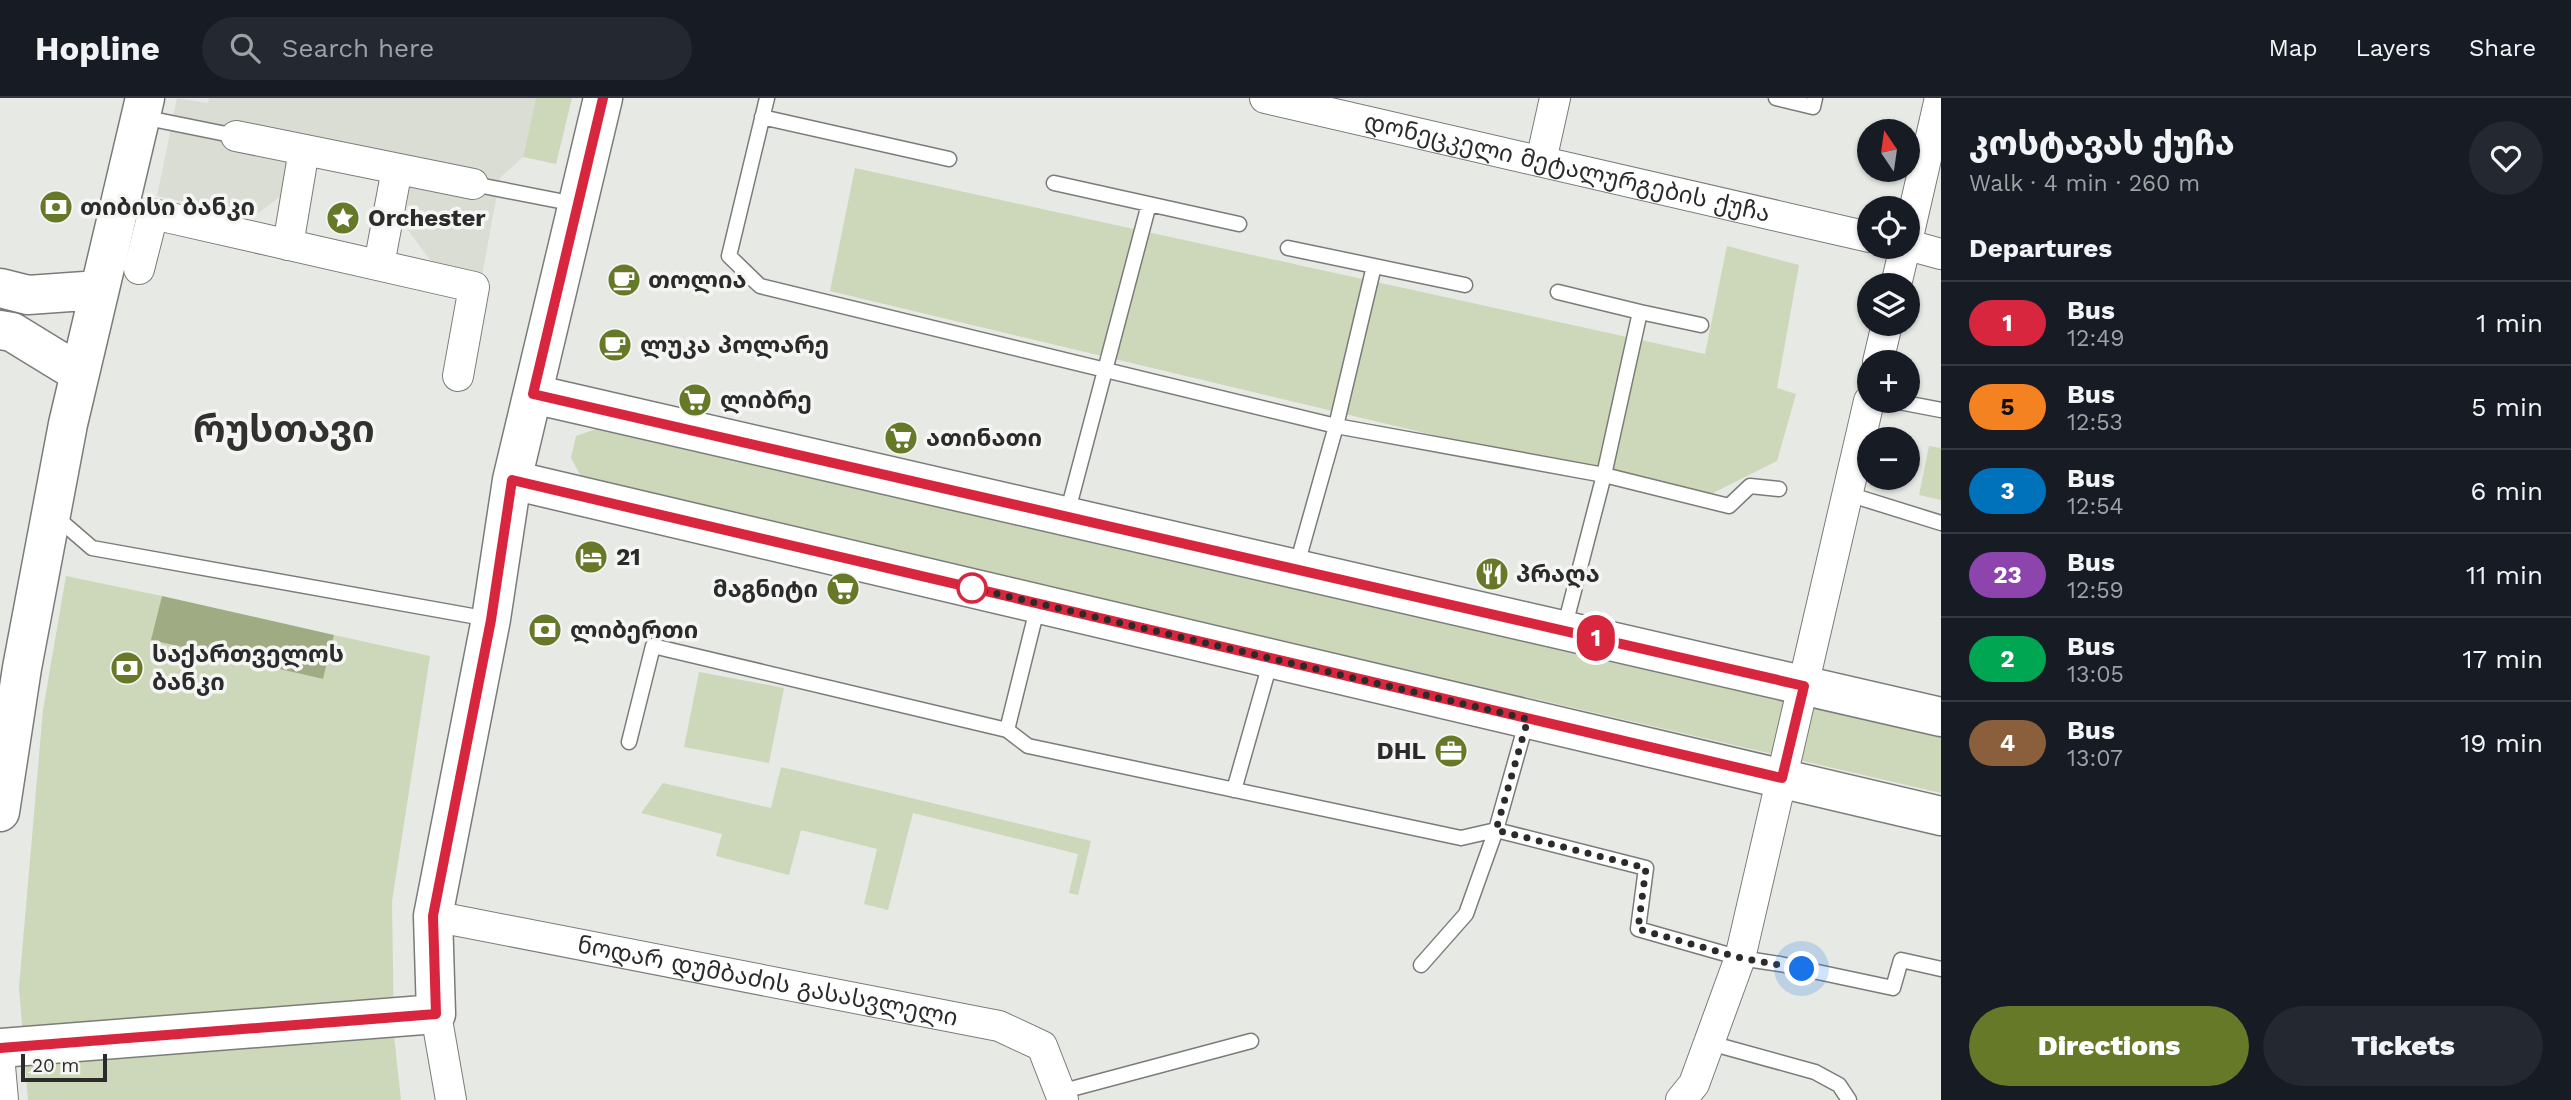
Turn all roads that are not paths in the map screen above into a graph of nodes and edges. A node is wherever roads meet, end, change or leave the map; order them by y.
1 (603, 98) edge
2 (767, 98) edge
3 (1265, 98) edge
4 (1555, 98) edge
5 (1776, 98) edge
6 (1815, 98) edge
7 (1940, 98) edge
8 (143, 107) edge
9 (762, 117) junction
10 (236, 136) joint
11 (304, 150) junction
12 (949, 159) dead end
13 (1541, 161) junction
14 (397, 169) junction
15 (1054, 183) dead end
16 (473, 184) joint
17 (1917, 196) edge
18 (578, 204) junction
19 (1149, 204) junction
20 (1239, 224) dead end
21 (1857, 234) edge
22 (288, 245) junction
23 (1288, 248) dead end
24 (1920, 249) edge
25 (1941, 254) edge
26 (379, 265) junction
27 (1374, 266) junction
28 (139, 269) dead end
29 (1465, 285) dead end
30 (0, 288) edge
31 (99, 290) junction
32 (1558, 292) dead end
33 (1640, 312) junction
34 (1701, 326) dead end
35 (0, 330) edge
36 (1105, 370) junction
37 (79, 373) junction
38 (458, 376) dead end
39 (533, 394) junction
40 (1920, 406) edge
41 (1941, 410) edge
42 (1867, 413) edge
43 (1336, 426) junction
44 (1604, 475) junction
45 (512, 480) junction
46 (1779, 489) dead end
47 (1848, 494) junction
48 (52, 513) junction
49 (1067, 516) junction
50 (1941, 523) edge
51 (1296, 569) junction
52 (1039, 603) junction
53 (491, 620) junction
54 (1563, 631) junction
55 (1271, 658) junction
56 (11, 665) edge
57 (1804, 686) junction
58 (1941, 717) edge
59 (1528, 719) junction
60 (1007, 730) junction
61 (629, 742) dead end
62 (1782, 778) junction
63 (1234, 790) junction
64 (0, 813) edge
65 (1941, 816) edge
66 (1496, 830) junction
67 (433, 916) junction
68 (1741, 958) junction
69 (1421, 965) dead end
70 (1941, 969) edge
71 (436, 1014) junction
72 (1251, 1041) dead end
73 (1710, 1044) junction
74 (0, 1048) edge
75 (0, 1066) edge
76 (1061, 1096) edge
77 (3, 1100) edge
78 (451, 1100) edge
79 (1681, 1100) edge
80 (1849, 1100) edge

1 - 18 street
2 - 9 lane
3 - 13 street, დონეცკელი მეტალურგების ქუჩა
4 - 13 street
5 - 6 lane
7 - 17 street
8 - 10 lane
8 - 31 street
9 - 12 lane
9 - 36 lane
10 - 11 street
11 - 14 street
11 - 22 street
13 - 21 street, დონეცკელი მეტალურგების ქუჩა
14 - 16 street
14 - 26 street
15 - 19 lane
16 - 18 lane
18 - 39 street
19 - 20 lane
19 - 36 lane
22 - 26 street
22 - 28 street
23 - 27 lane
24 - 25 street
26 - 38 street
27 - 29 lane
27 - 43 lane
30 - 31 street
31 - 37 street
32 - 33 lane
33 - 34 lane
33 - 44 lane
35 - 37 street
36 - 43 lane
36 - 49 lane
37 - 48 street
39 - 45 street
39 - 49 street
40 - 41 lane
42 - 47 street
43 - 44 lane
43 - 51 lane
44 - 46 lane
44 - 54 lane
45 - 52 street
45 - 53 street
47 - 50 lane
47 - 57 street
48 - 53 lane
48 - 56 street
49 - 51 street
51 - 54 street
52 - 55 street
52 - 60 lane
53 - 67 street
54 - 57 street
55 - 59 street
55 - 63 lane
56 - 64 street
57 - 58 street
57 - 62 street
59 - 62 street
59 - 66 lane
60 - 61 lane
60 - 63 lane
62 - 65 street
62 - 68 street
63 - 66 lane
66 - 68 lane
66 - 69 lane
67 - 71 street
67 - 76 street, ნოდარ დუმბაძის გასასვლელი
68 - 70 lane
68 - 73 street
71 - 74 street
71 - 78 street
72 - 76 lane
73 - 79 street
73 - 80 lane
75 - 77 street

